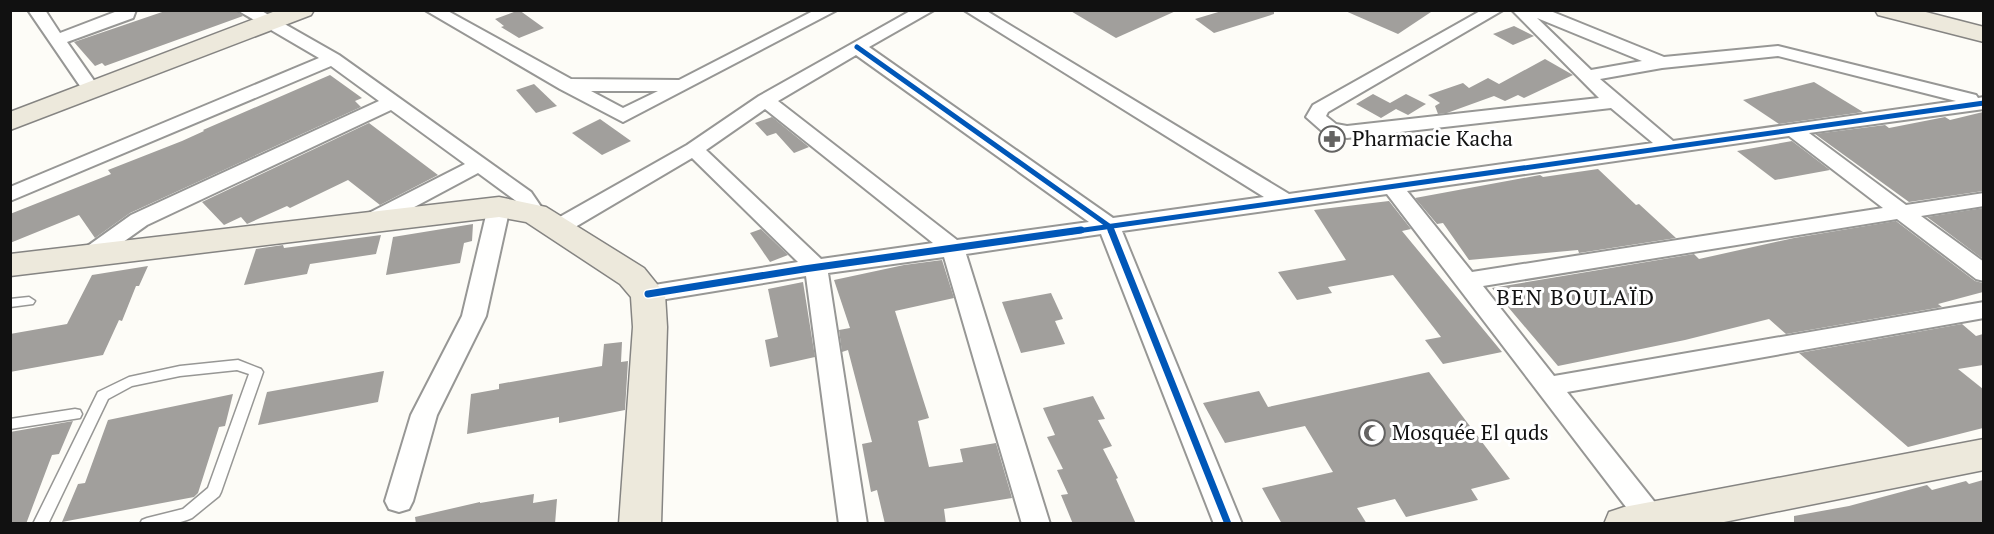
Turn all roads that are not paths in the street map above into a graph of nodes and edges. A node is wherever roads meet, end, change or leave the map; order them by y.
1 (36, 10) edge
2 (128, 10) edge
3 (302, 10) edge
4 (433, 10) edge
5 (829, 10) edge
6 (926, 10) edge
7 (972, 10) edge
8 (1496, 10) edge
9 (1520, 10) edge
10 (1533, 10) edge
11 (1887, 10) edge
12 (264, 15) edge
13 (1922, 16) edge
14 (1983, 30) edge
15 (1983, 35) edge
16 (57, 40) junction
17 (857, 47) junction
18 (333, 59) junction
19 (1662, 63) junction
20 (1587, 76) junction
21 (86, 82) junction
22 (566, 85) junction
23 (682, 85) junction
24 (766, 100) junction
25 (393, 102) junction
26 (1616, 102) junction
27 (1983, 103) edge
28 (10, 109) edge
29 (10, 122) edge
30 (1791, 129) junction
31 (1669, 147) junction
32 (694, 149) junction
33 (479, 165) junction
34 (1392, 186) junction
35 (10, 195) edge
36 (1983, 199) edge
37 (1285, 201) junction
38 (499, 207) junction
39 (1903, 212) junction
40 (546, 221) junction
41 (369, 222) junction
42 (1109, 226) junction
43 (953, 248) junction
44 (90, 255) junction
45 (10, 265) edge
46 (816, 267) junction
47 (1983, 274) edge
48 (1465, 280) junction
49 (648, 294) junction
50 (29, 300) dead end
51 (10, 303) edge
52 (1983, 310) edge
53 (1549, 386) junction
54 (75, 414) dead end
55 (10, 424) edge
56 (1983, 454) edge
57 (399, 501) dead end
58 (1637, 521) edge
59 (40, 524) edge
60 (147, 524) edge
61 (640, 524) edge
62 (854, 524) edge
63 (1035, 524) edge
64 (1228, 524) edge

1 - 16 street
2 - 16 street
3 - 12 main road
4 - 22 street
5 - 23 street
6 - 17 street
7 - 37 street
8 - 26 street
9 - 20 street
10 - 19 street
11 - 13 main road
12 - 18 street
12 - 21 main road
12 - 29 main road
13 - 14 main road
13 - 15 main road
16 - 21 street
17 - 24 street
17 - 42 street
18 - 25 street
18 - 35 street
19 - 20 street
19 - 27 street
20 - 26 street
21 - 28 main road
22 - 23 street
22 - 23 street
24 - 32 street
24 - 43 street
25 - 33 street
25 - 44 street
26 - 31 street
27 - 30 street
30 - 31 street
30 - 39 street
31 - 34 street
32 - 40 street
32 - 46 street
33 - 40 street
33 - 41 street
34 - 37 street
34 - 48 street
36 - 39 street
37 - 42 street
38 - 40 main road
38 - 41 main road
38 - 57 street
39 - 47 street
39 - 48 street
40 - 49 main road
41 - 44 main road
42 - 43 street
42 - 64 street
43 - 46 street
43 - 63 street
44 - 45 main road
46 - 49 street
46 - 62 street
48 - 53 street
49 - 61 main road
50 - 51 lane
52 - 53 street
53 - 58 street
54 - 55 lane
56 - 58 main road
59 - 60 lane

